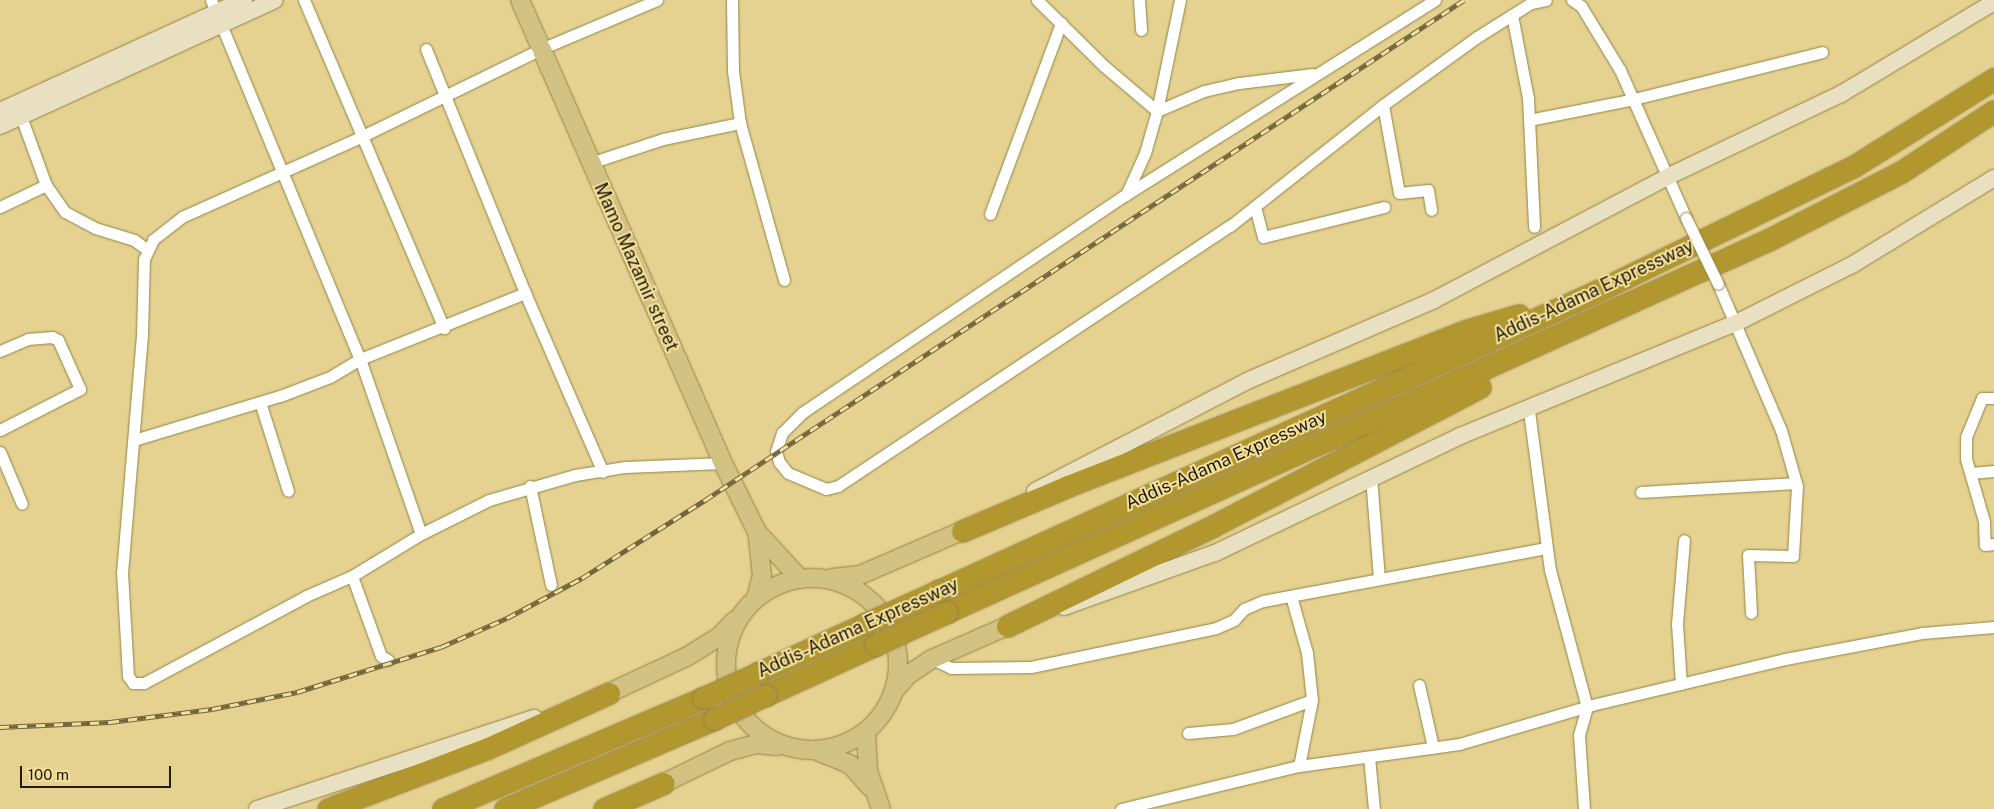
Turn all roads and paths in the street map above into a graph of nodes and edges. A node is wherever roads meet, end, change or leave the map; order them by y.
1 (244, 0) edge
2 (275, 0) edge
3 (304, 0) edge
4 (520, 0) edge
5 (657, 0) edge
6 (732, 0) edge
7 (1037, 0) edge
8 (1139, 0) edge
9 (1180, 0) edge
10 (1435, 0) edge
11 (1546, 0) edge
12 (1572, 0) edge
13 (1994, 2) edge
14 (217, 12) edge
15 (1512, 15) junction
16 (1061, 23) junction
17 (1141, 30) dead end
18 (426, 49) dead end
19 (541, 49) junction
20 (1822, 52) dead end
21 (1318, 73) junction
22 (1994, 79) edge
23 (446, 95) junction
24 (1634, 99) junction
25 (1383, 105) junction
26 (19, 110) junction
27 (0, 111) edge
28 (1157, 111) junction
29 (1994, 112) edge
30 (1529, 120) junction
31 (740, 123) junction
32 (0, 126) edge
33 (363, 136) junction
34 (590, 163) junction
35 (284, 171) junction
36 (1669, 176) junction
37 (1994, 178) edge
38 (46, 185) junction
39 (1126, 195) junction
40 (1255, 206) junction
41 (0, 207) edge
42 (1384, 207) dead end
43 (1431, 210) dead end
44 (990, 214) dead end
45 (1534, 227) dead end
46 (148, 250) junction
47 (784, 280) dead end
48 (525, 293) junction
49 (1582, 298) junction
50 (1594, 321) junction
51 (1736, 323) junction
52 (444, 328) junction
53 (0, 351) edge
54 (360, 359) junction
55 (1994, 398) edge
56 (260, 402) junction
57 (1529, 411) junction
58 (0, 430) edge
59 (134, 440) junction
60 (0, 452) edge
61 (723, 463) junction
62 (1994, 471) edge
63 (603, 472) junction
64 (1971, 473) junction
65 (1371, 476) junction
66 (1796, 482) junction
67 (530, 486) junction
68 (288, 491) dead end
69 (1642, 492) dead end
70 (22, 504) dead end
71 (962, 531) junction
72 (756, 532) junction
73 (421, 534) junction
74 (1684, 540) dead end
75 (1994, 544) edge
76 (1546, 548) junction
77 (352, 576) junction
78 (1379, 578) junction
79 (800, 579) junction
80 (826, 579) junction
81 (551, 585) dead end
82 (1291, 596) junction
83 (756, 598) junction
84 (1752, 613) dead end
85 (742, 614) junction
86 (1007, 626) junction
87 (1991, 630) edge
88 (932, 659) junction
89 (388, 660) dead end
90 (1681, 684) junction
91 (1419, 686) dead end
92 (894, 691) junction
93 (609, 692) junction
94 (1312, 700) junction
95 (1587, 707) junction
96 (866, 732) junction
97 (1188, 732) dead end
98 (784, 746) junction
99 (1433, 748) junction
100 (816, 751) junction
101 (1368, 756) junction
102 (1299, 766) junction
103 (664, 783) junction
104 (878, 801) edge
105 (1135, 808) edge
106 (258, 809) edge
107 (328, 809) edge
108 (443, 809) edge
109 (505, 809) edge
110 (604, 809) edge
111 (622, 809) edge
112 (1121, 809) edge
113 (1374, 809) edge
114 (1584, 809) edge

1 - 14 street
2 - 14 street
3 - 33 street
4 - 19 main road, Mamo Mazamir street
5 - 19 street
6 - 31 street
7 - 16 street
8 - 17 street
9 - 28 street
10 - 21 street
11 - 15 street
12 - 24 street
13 - 36 street
14 - 26 street
14 - 35 street
15 - 25 street
15 - 30 street
16 - 28 street
16 - 44 street
18 - 23 street
19 - 23 street
19 - 34 main road, Mamo Mazamir street
20 - 24 street
21 - 28 street
21 - 39 street
22 - 49 highway, Addis-Adama Expressway
23 - 33 street
23 - 48 street
24 - 30 street
24 - 36 street
25 - 40 street
25 - 43 street
26 - 27 street
26 - 32 street
26 - 38 street
28 - 39 street
29 - 50 highway, Addis-Adama Expressway
30 - 45 street
31 - 34 street
31 - 47 street
33 - 35 street
33 - 52 street
34 - 61 main road, Mamo Mazamir street
35 - 46 street
35 - 54 street
36 - 51 street, bridge
36 - 71 street
37 - 51 street
38 - 41 street
38 - 46 street
39 - 40 street
40 - 42 street
46 - 59 street
48 - 52 street
48 - 63 street
49 - 71 highway
49 - 108 highway, Addis-Adama Expressway, bridge
50 - 86 highway
50 - 109 highway, Addis-Adama Expressway, bridge
51 - 57 street
51 - 66 street
52 - 54 street
53 - 58 street
54 - 56 street
54 - 73 street
55 - 64 street
56 - 59 street
56 - 68 street
57 - 65 street
57 - 76 street
59 - 77 street
60 - 70 street
61 - 63 street
61 - 72 main road, Mamo Mazamir street
62 - 64 street
63 - 67 street
64 - 75 street
65 - 78 street
65 - 86 street
66 - 69 street
66 - 84 street
67 - 73 street
67 - 81 street
71 - 80 main road
72 - 79 main road
72 - 83 main road
73 - 77 street
74 - 90 street
76 - 78 street
76 - 95 street
77 - 89 street
78 - 82 street
79 - 80 main road
79 - 83 main road
80 - 92 main road
82 - 88 street
82 - 94 street
83 - 85 main road
85 - 93 main road
85 - 98 main road
86 - 88 main road
87 - 90 street
88 - 92 main road
90 - 95 street
91 - 99 street
92 - 96 main road
93 - 106 street
93 - 107 highway
94 - 97 street
94 - 102 street
95 - 99 street
95 - 114 street
96 - 100 main road
96 - 104 main road
98 - 100 main road
98 - 103 main road
99 - 101 street
100 - 104 main road
101 - 102 street
101 - 113 street
102 - 105 street
103 - 110 highway
103 - 111 street
105 - 112 street

